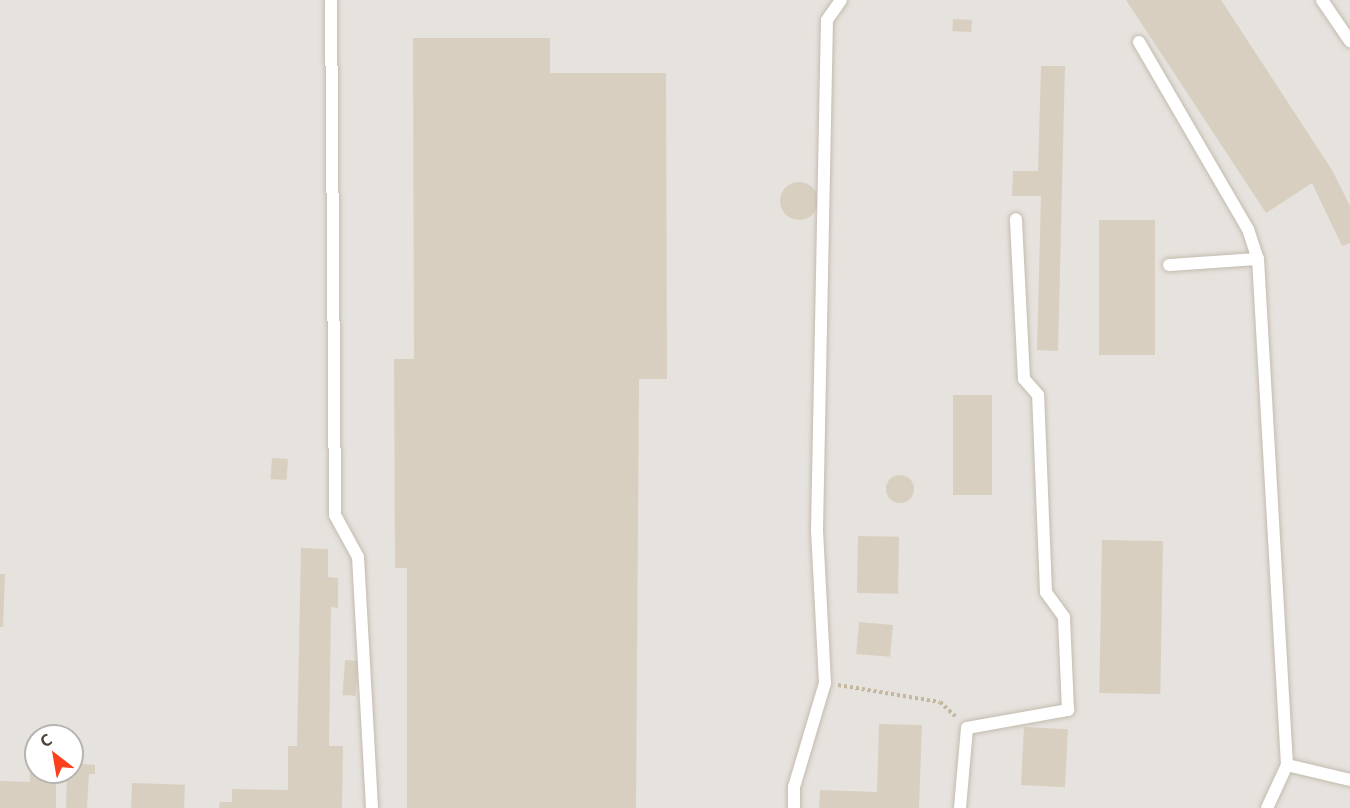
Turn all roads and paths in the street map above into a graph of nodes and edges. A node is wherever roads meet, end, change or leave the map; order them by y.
1 (331, 0) edge
2 (841, 0) edge
3 (1322, 0) edge
4 (1350, 41) edge
5 (1139, 42) dead end
6 (1017, 219) dead end
7 (1258, 259) junction
8 (1169, 265) dead end
9 (825, 683) junction
10 (967, 728) junction
11 (1287, 765) junction
12 (1350, 780) edge
13 (372, 808) edge
14 (794, 808) edge
15 (960, 808) edge
16 (1267, 808) edge

1 - 13 lane
2 - 9 lane
3 - 4 lane
5 - 7 lane
6 - 10 lane
7 - 8 lane
7 - 11 lane
9 - 10 path
9 - 14 lane
10 - 15 lane
11 - 12 lane
11 - 16 lane

